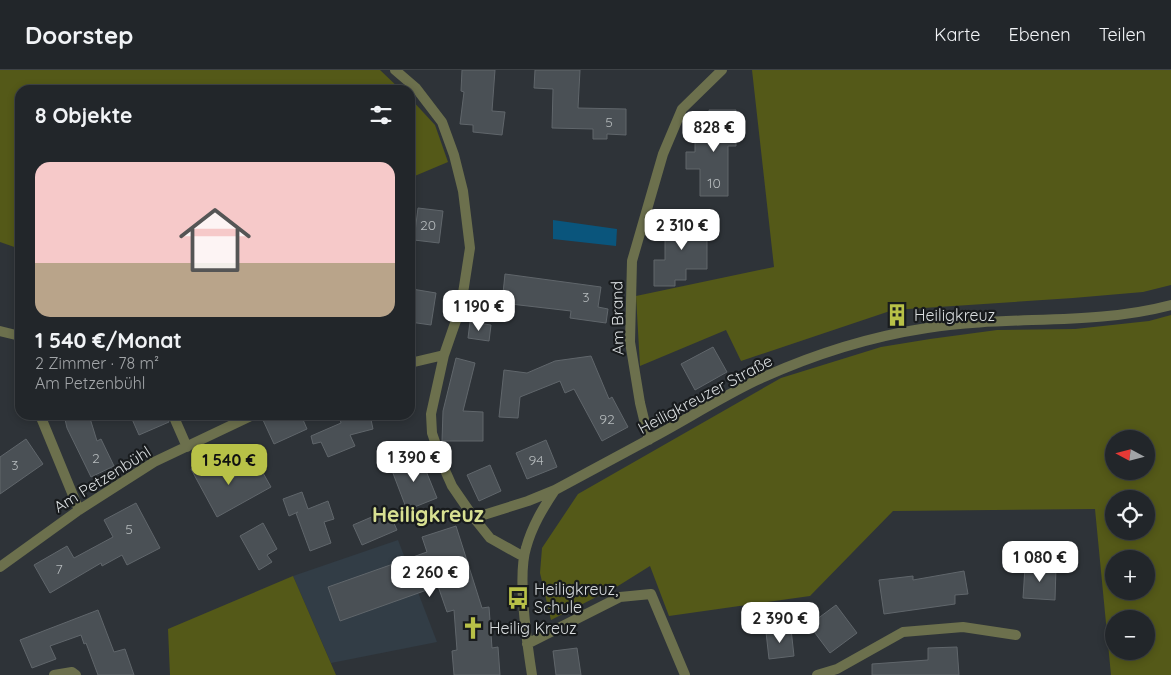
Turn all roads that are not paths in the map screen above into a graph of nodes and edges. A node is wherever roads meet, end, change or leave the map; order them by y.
1 (395, 70) edge
2 (722, 70) edge
3 (412, 85) edge
4 (415, 87) edge
5 (1171, 305) edge
6 (0, 332) edge
7 (15, 335) edge
8 (444, 354) junction
9 (415, 362) edge
10 (42, 420) edge
11 (176, 420) edge
12 (243, 420) edge
13 (649, 440) junction
14 (187, 447) junction
15 (555, 490) junction
16 (79, 510) junction
17 (474, 518) junction
18 (524, 557) junction
19 (0, 567) edge
20 (1016, 635) dead end
21 (528, 644) junction
22 (54, 675) edge
23 (76, 675) edge
24 (532, 675) edge
25 (685, 675) edge
26 (817, 675) edge

1 - 3 street
2 - 13 street, Am Brand
4 - 8 street
5 - 13 street, Heiligkreuzer Straße
6 - 7 street
8 - 9 street
8 - 17 street
10 - 16 street
11 - 14 street
12 - 14 street, Am Petzenbühl
13 - 15 street, Heiligkreuzer Straße
14 - 16 street, Am Petzenbühl
15 - 17 street, Heiligkreuzer Straße
15 - 18 street, Heiligkreuzer Straße
16 - 19 street, Am Petzenbühl
17 - 18 street
18 - 21 street, Heiligkreuzer Straße
20 - 26 street
21 - 24 street, Heiligkreuzer Straße
21 - 25 street
22 - 23 street

